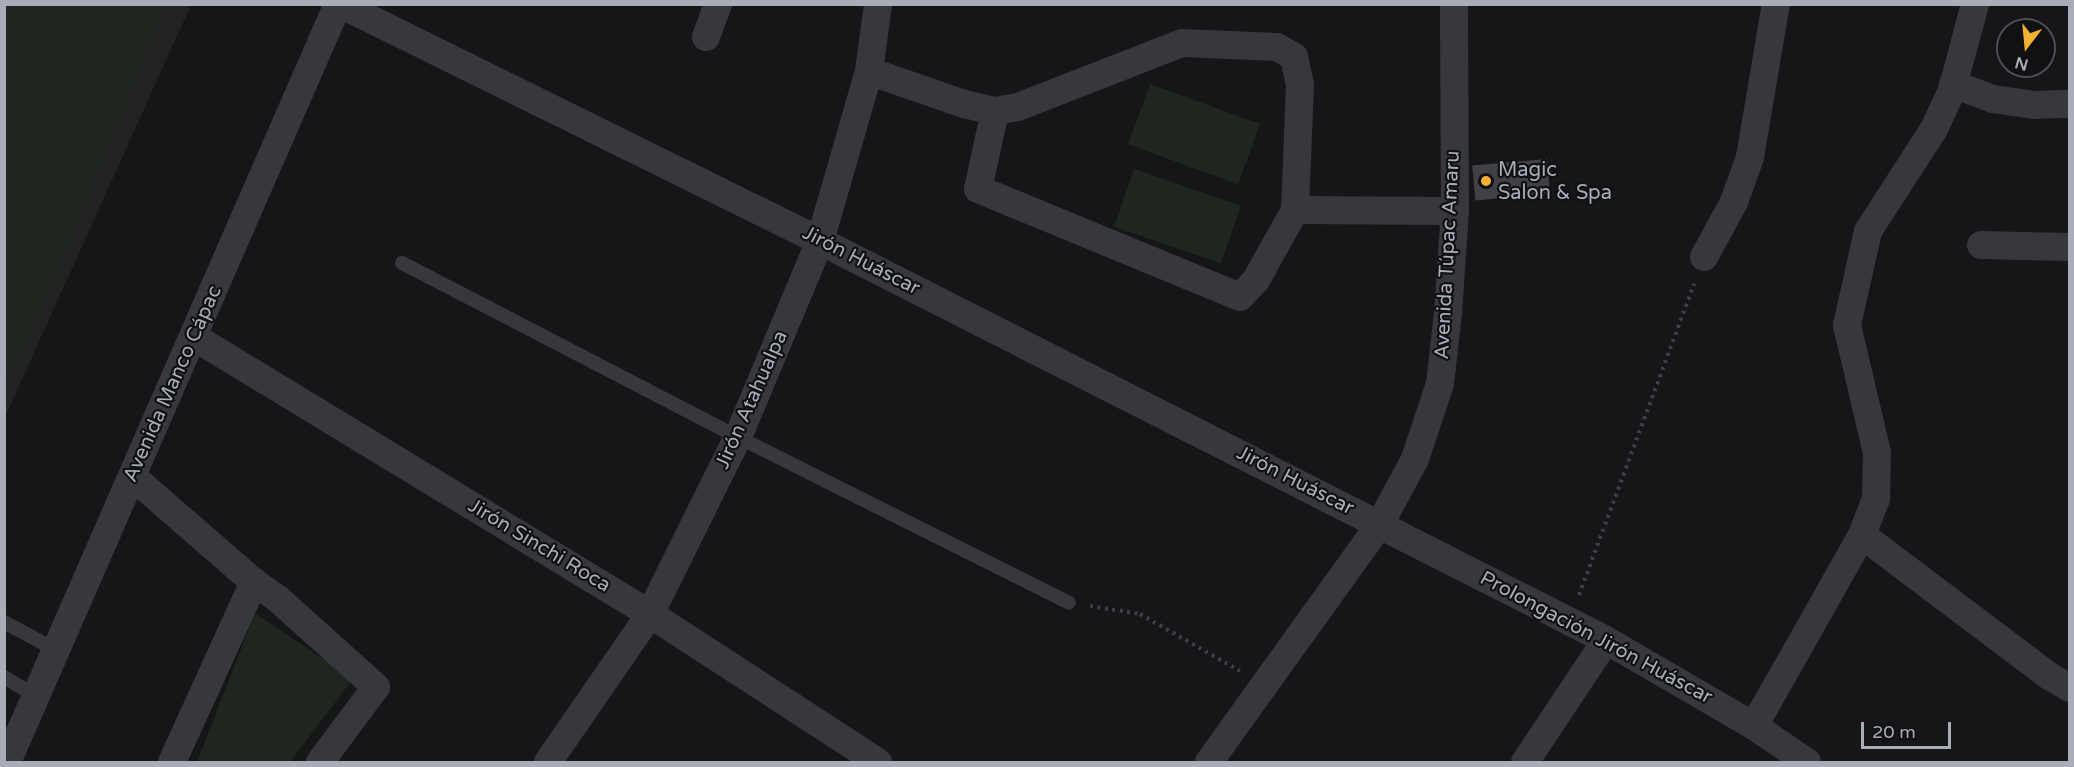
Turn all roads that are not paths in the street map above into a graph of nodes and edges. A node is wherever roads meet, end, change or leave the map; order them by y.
1 (339, 4) edge
2 (718, 4) edge
3 (878, 4) edge
4 (1454, 4) edge
5 (1776, 4) edge
6 (1975, 4) edge
7 (706, 37) dead end
8 (869, 71) junction
9 (1953, 84) junction
10 (2070, 104) edge
11 (995, 111) junction
12 (1295, 210) junction
13 (1455, 211) junction
14 (820, 241) junction
15 (1982, 245) dead end
16 (2070, 247) edge
17 (1704, 257) road end
18 (402, 263) dead end
19 (194, 338) junction
20 (738, 437) junction
21 (133, 477) junction
22 (1380, 524) junction
23 (1862, 535) junction
24 (254, 582) junction
25 (1069, 603) road end
26 (650, 614) junction
27 (4, 622) edge
28 (1606, 640) junction
29 (57, 650) junction
30 (4, 678) edge
31 (2070, 688) edge
32 (36, 696) junction
33 (1754, 726) junction
34 (7, 762) edge
35 (172, 762) edge
36 (320, 762) edge
37 (548, 762) edge
38 (878, 762) edge
39 (1209, 762) edge
40 (1524, 762) edge
41 (1807, 762) edge

1 - 14 street, Jirón Huáscar
1 - 19 street, Avenida Manco Cápac
2 - 7 street
3 - 8 street, Jirón Atahualpa
4 - 13 street, Avenida Túpac Amaru
5 - 17 street
6 - 9 street
8 - 11 street
8 - 14 street, Jirón Atahualpa
9 - 10 street
9 - 23 street
11 - 12 street
11 - 12 street
12 - 13 street
13 - 22 street, Avenida Túpac Amaru
14 - 20 street, Jirón Atahualpa
14 - 22 street, Jirón Huáscar
15 - 16 street
18 - 20 lane
19 - 21 street, Avenida Manco Cápac
19 - 26 street, Jirón Sinchi Roca
20 - 25 lane
20 - 26 street, Jirón Atahualpa
21 - 24 street
21 - 29 street, Avenida Manco Cápac
22 - 28 street, Prolongación Jirón Huáscar
22 - 39 street, Avenida Túpac Amaru
23 - 31 street
23 - 33 street
24 - 35 street
24 - 36 street
26 - 37 street, Jirón Atahualpa
26 - 38 street, Jirón Sinchi Roca
27 - 29 lane
28 - 33 street, Prolongación Jirón Huáscar
28 - 40 street
29 - 32 street, Avenida Manco Cápac
30 - 32 lane
32 - 34 street, Avenida Manco Cápac
33 - 41 street, Prolongación Jirón Huáscar

